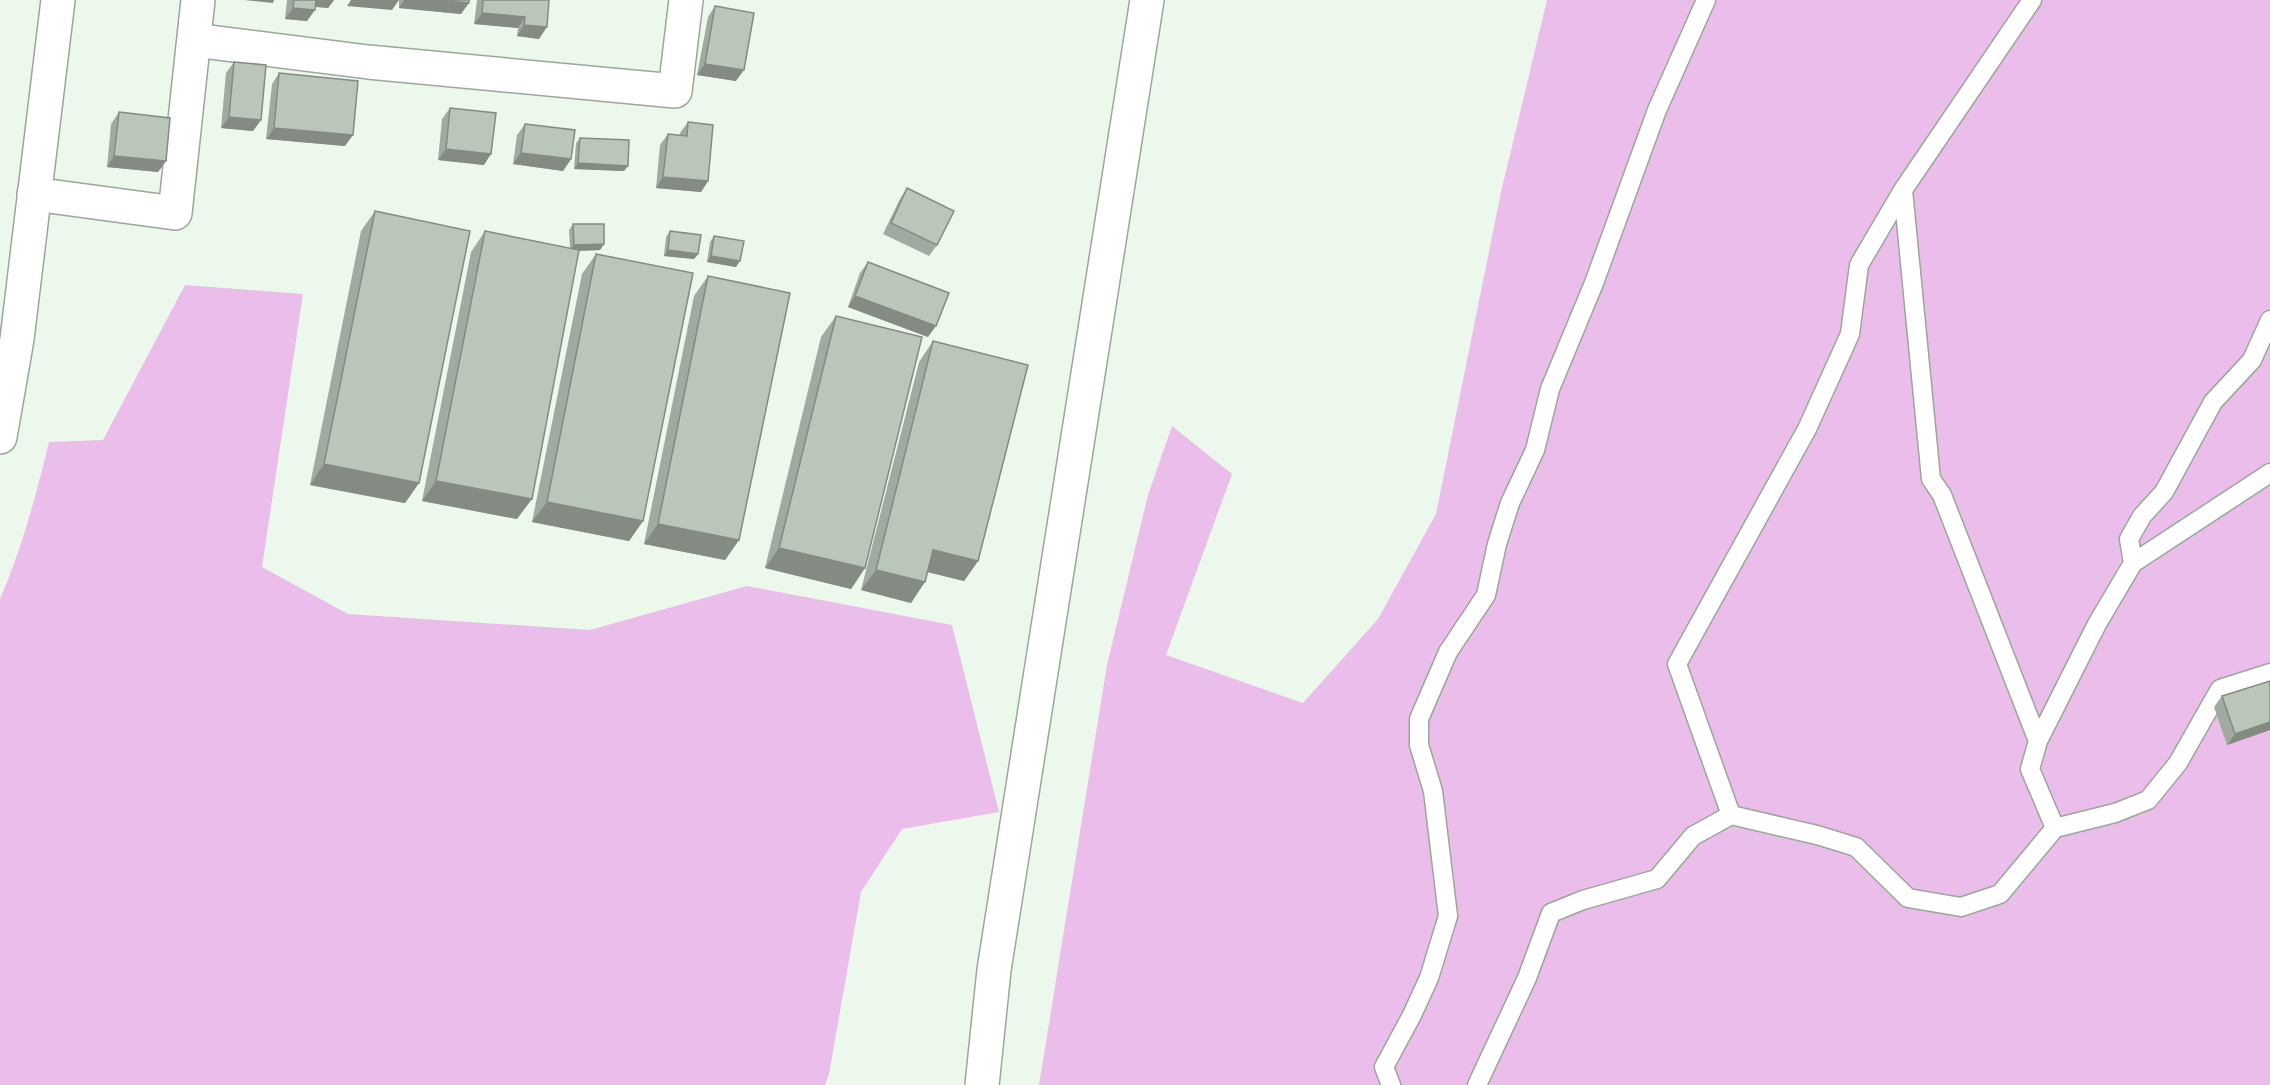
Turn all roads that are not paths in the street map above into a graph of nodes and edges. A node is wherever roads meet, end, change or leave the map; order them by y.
1 (58, 0) edge
2 (198, 0) edge
3 (686, 0) edge
4 (1147, 0) edge
5 (1706, 0) edge
6 (2032, 0) edge
7 (194, 40) junction
8 (1903, 190) junction
9 (34, 194) junction
10 (2270, 320) edge
11 (0, 437) edge
12 (2270, 473) edge
13 (2133, 562) junction
14 (2270, 673) edge
15 (2038, 741) junction
16 (1731, 815) junction
17 (2055, 828) junction
18 (982, 1085) edge
19 (1391, 1085) edge
20 (1477, 1085) edge

1 - 9 street
2 - 7 street
3 - 7 street
4 - 18 street
5 - 19 lane
6 - 8 lane
7 - 9 street
8 - 15 lane
8 - 16 lane
9 - 11 street
10 - 13 lane
12 - 13 lane
13 - 15 lane
14 - 17 lane
15 - 17 lane
16 - 17 lane
16 - 20 lane

